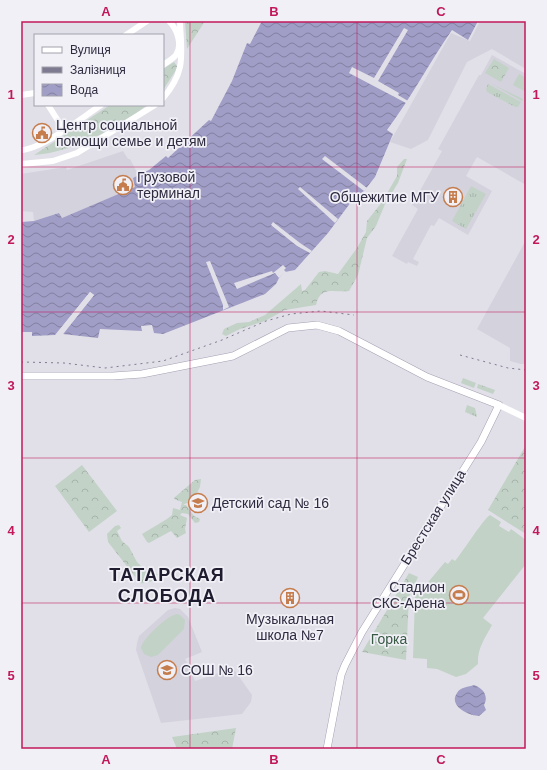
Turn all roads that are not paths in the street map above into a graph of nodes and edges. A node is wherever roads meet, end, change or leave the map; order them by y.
1 (147, 21) edge
2 (169, 21) edge
3 (179, 21) edge
4 (128, 34) edge
5 (164, 64) edge
6 (34, 93) edge
7 (21, 95) edge
8 (164, 96) edge
9 (49, 106) edge
10 (100, 106) edge
11 (153, 106) edge
12 (64, 130) junction
13 (21, 150) edge
14 (21, 164) edge
15 (21, 376) edge
16 (499, 405) junction
17 (526, 418) edge
18 (327, 749) edge

1 - 4 main road
2 - 5 main road
3 - 8 main road
6 - 7 main road
9 - 12 main road
10 - 12 main road
11 - 14 main road
12 - 13 main road
15 - 16 main road
16 - 17 main road
16 - 18 main road, Брестская улица

